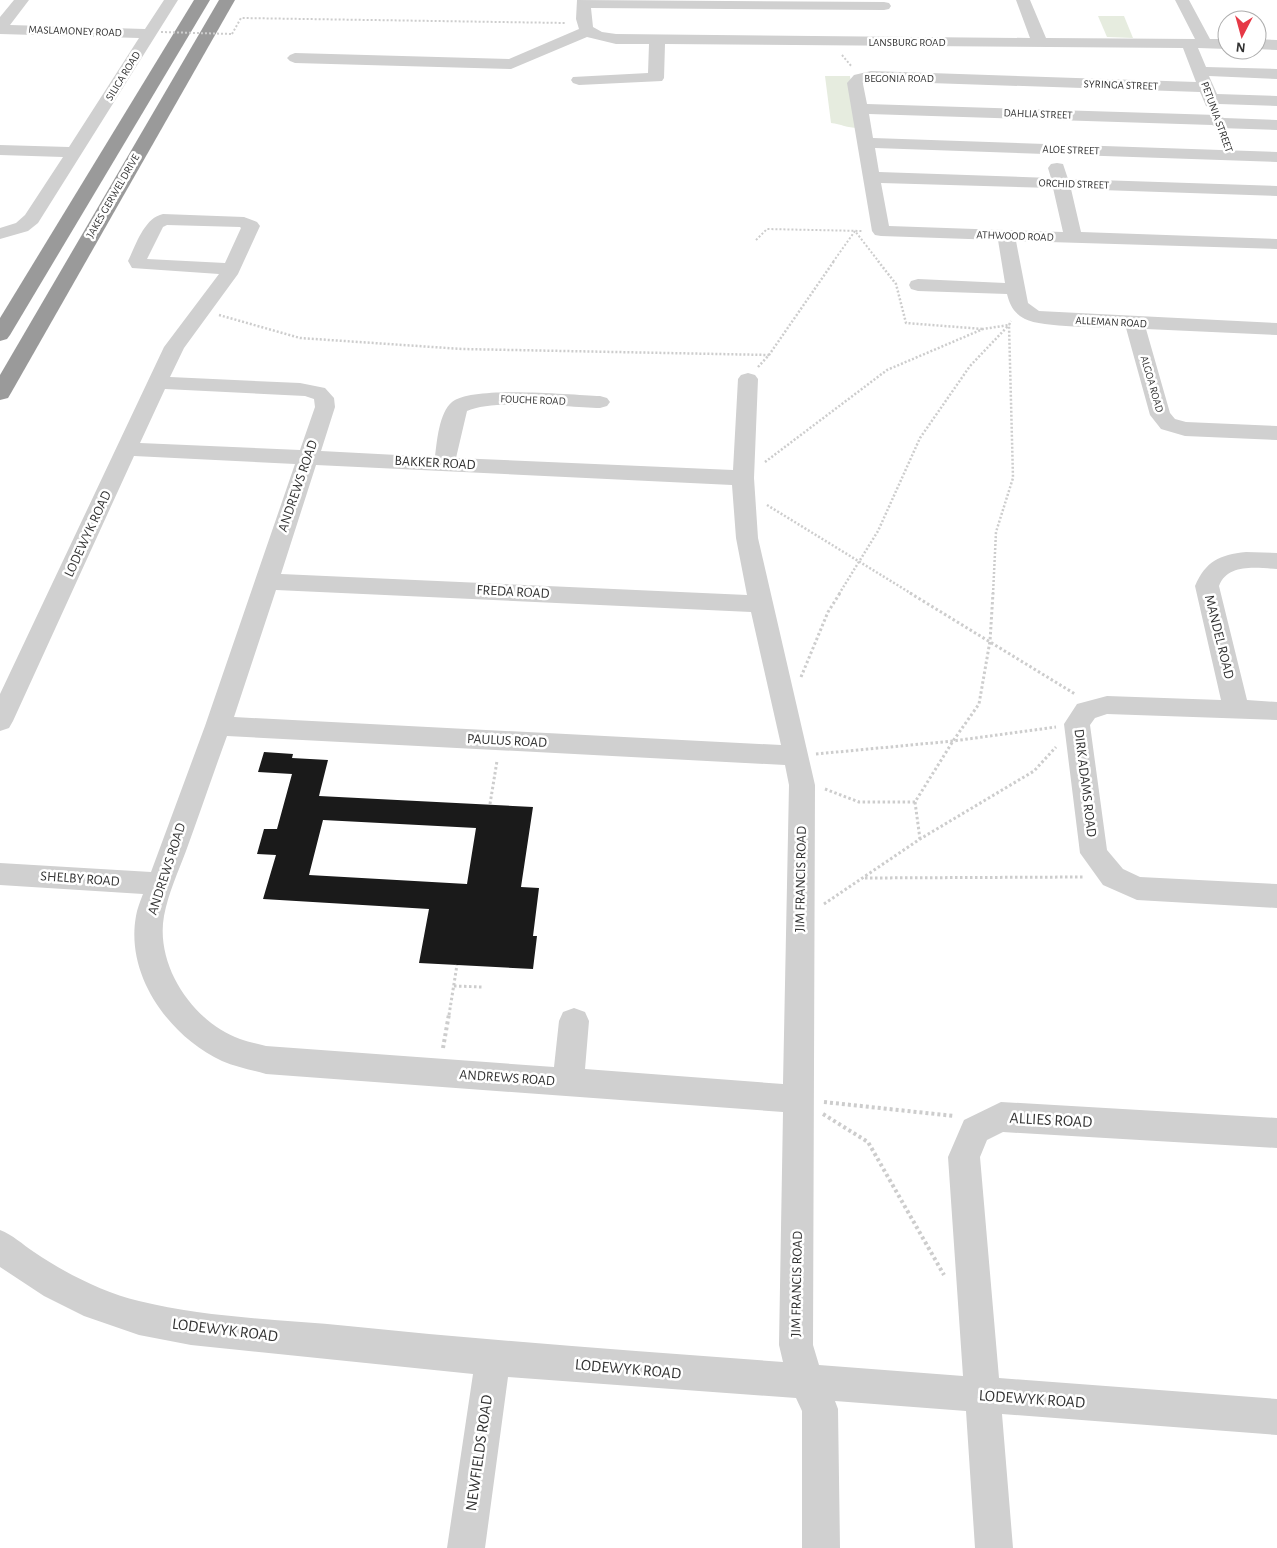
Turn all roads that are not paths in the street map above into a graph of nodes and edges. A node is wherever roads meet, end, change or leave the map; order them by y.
1 (22, 0) edge
2 (171, 0) edge
3 (202, 0) edge
4 (227, 0) edge
5 (1022, 0) edge
6 (1182, 0) edge
7 (583, 2) edge
8 (782, 18) edge
9 (886, 20) edge
10 (0, 28) edge
11 (585, 28) junction
12 (155, 33) junction
13 (657, 40) junction
14 (1197, 44) junction
15 (1217, 44) edge
16 (1032, 50) junction
17 (295, 58) dead end
18 (973, 62) dead end
19 (1277, 74) edge
20 (579, 80) dead end
21 (977, 80) junction
22 (1036, 82) junction
23 (1205, 86) junction
24 (1277, 101) edge
25 (859, 108) junction
26 (1043, 114) junction
27 (1218, 121) junction
28 (1277, 125) edge
29 (866, 144) junction
30 (0, 150) edge
31 (1052, 150) junction
32 (74, 152) junction
33 (1231, 156) junction
34 (1277, 157) edge
35 (871, 177) junction
36 (1061, 184) junction
37 (1245, 190) junction
38 (1277, 191) edge
39 (881, 231) joint
40 (0, 234) edge
41 (1006, 235) junction
42 (1073, 238) junction
43 (1277, 244) edge
44 (231, 269) junction
45 (918, 285) dead end
46 (1018, 297) junction
47 (1135, 323) junction
48 (1277, 329) edge
49 (0, 335) edge
50 (748, 379) road end
51 (158, 383) junction
52 (0, 393) edge
53 (600, 402) dead end
54 (1277, 433) edge
55 (128, 449) junction
56 (308, 457) junction
57 (444, 463) junction
58 (744, 488) junction
59 (1277, 561) edge
60 (266, 581) junction
61 (761, 604) junction
62 (1236, 708) junction
63 (1277, 711) edge
64 (0, 721) edge
65 (218, 726) junction
66 (796, 756) junction
67 (0, 874) edge
68 (160, 884) junction
69 (1277, 896) edge
70 (574, 1021) dead end
71 (568, 1082) junction
72 (799, 1099) junction
73 (1277, 1133) edge
74 (0, 1246) edge
75 (493, 1358) junction
76 (807, 1383) junction
77 (981, 1395) junction
78 (1277, 1417) edge
79 (466, 1548) edge
80 (821, 1548) edge
81 (994, 1548) edge

1 - 10 street
2 - 12 street, SILICA ROAD
3 - 49 highway, JAKES GERWEL DRIVE
4 - 52 highway, JAKES GERWEL DRIVE
5 - 16 street
6 - 14 street, PETUNIA STREET
7 - 8 street
7 - 11 street
8 - 9 street
8 - 9 street, LANSBURG ROAD
8 - 13 street, LANSBURG ROAD
9 - 16 street, LANSBURG ROAD
10 - 12 street, MASLAMONEY ROAD
11 - 13 street, LANSBURG ROAD
11 - 17 street
12 - 32 street, SILICA ROAD
13 - 20 street
14 - 15 street, LANSBURG ROAD
14 - 16 street, LANSBURG ROAD
14 - 23 street, PETUNIA STREET
16 - 22 street
18 - 21 street
19 - 23 street
21 - 22 street, BEGONIA ROAD
21 - 25 street, BEGONIA ROAD
22 - 23 street, SYRINGA STREET
22 - 26 street
23 - 24 street
23 - 27 street, PETUNIA STREET
25 - 26 street, DAHLIA STREET
25 - 29 street, BEGONIA ROAD
26 - 27 street, DAHLIA STREET
26 - 31 street
27 - 28 street, DAHLIA STREET
27 - 33 street, PETUNIA STREET
29 - 31 street, ALOE STREET
29 - 35 street, BEGONIA ROAD
30 - 32 street
31 - 33 street, ALOE STREET
31 - 36 street
32 - 40 street, SILICA ROAD
33 - 34 street, ALOE STREET
33 - 37 street, PETUNIA STREET
35 - 36 street, ORCHID STREET
35 - 39 street, BEGONIA ROAD
36 - 37 street, ORCHID STREET
36 - 42 street
37 - 38 street, ORCHID STREET
39 - 41 street, ATHWOOD ROAD
41 - 42 street, ATHWOOD ROAD
41 - 46 street
42 - 43 street, ATHWOOD ROAD
44 - 44 street, LODEWYK ROAD
44 - 51 street, LODEWYK ROAD
45 - 46 street
46 - 47 street, ALLEMAN ROAD
47 - 48 street, ALLEMAN ROAD
47 - 54 street, ALGOA ROAD
50 - 58 street, JIM FRANCIS ROAD
51 - 55 street, LODEWYK ROAD
51 - 56 street, ANDREWS ROAD
53 - 57 street, FOUCHE ROAD
55 - 56 street, BAKKER ROAD
55 - 64 street, LODEWYK ROAD
56 - 57 street, BAKKER ROAD
56 - 60 street, ANDREWS ROAD
57 - 58 street, BAKKER ROAD
58 - 61 street, JIM FRANCIS ROAD
59 - 62 street, MANDEL ROAD
60 - 61 street, FREDA ROAD
60 - 65 street, ANDREWS ROAD
61 - 66 street, JIM FRANCIS ROAD
62 - 63 street, DIRK ADAMS ROAD
62 - 69 street, DIRK ADAMS ROAD
65 - 66 street, PAULUS ROAD
65 - 68 street, ANDREWS ROAD
66 - 72 street, JIM FRANCIS ROAD
67 - 68 street, SHELBY ROAD
68 - 71 street, ANDREWS ROAD
70 - 71 street
71 - 72 street, ANDREWS ROAD
72 - 76 street, JIM FRANCIS ROAD
73 - 77 street, ALLIES ROAD
74 - 75 street, LODEWYK ROAD
75 - 76 street, LODEWYK ROAD
75 - 79 street, NEWFIELDS ROAD
76 - 77 street, LODEWYK ROAD
76 - 80 street, JIM FRANCIS ROAD
77 - 78 street, LODEWYK ROAD
77 - 81 street

